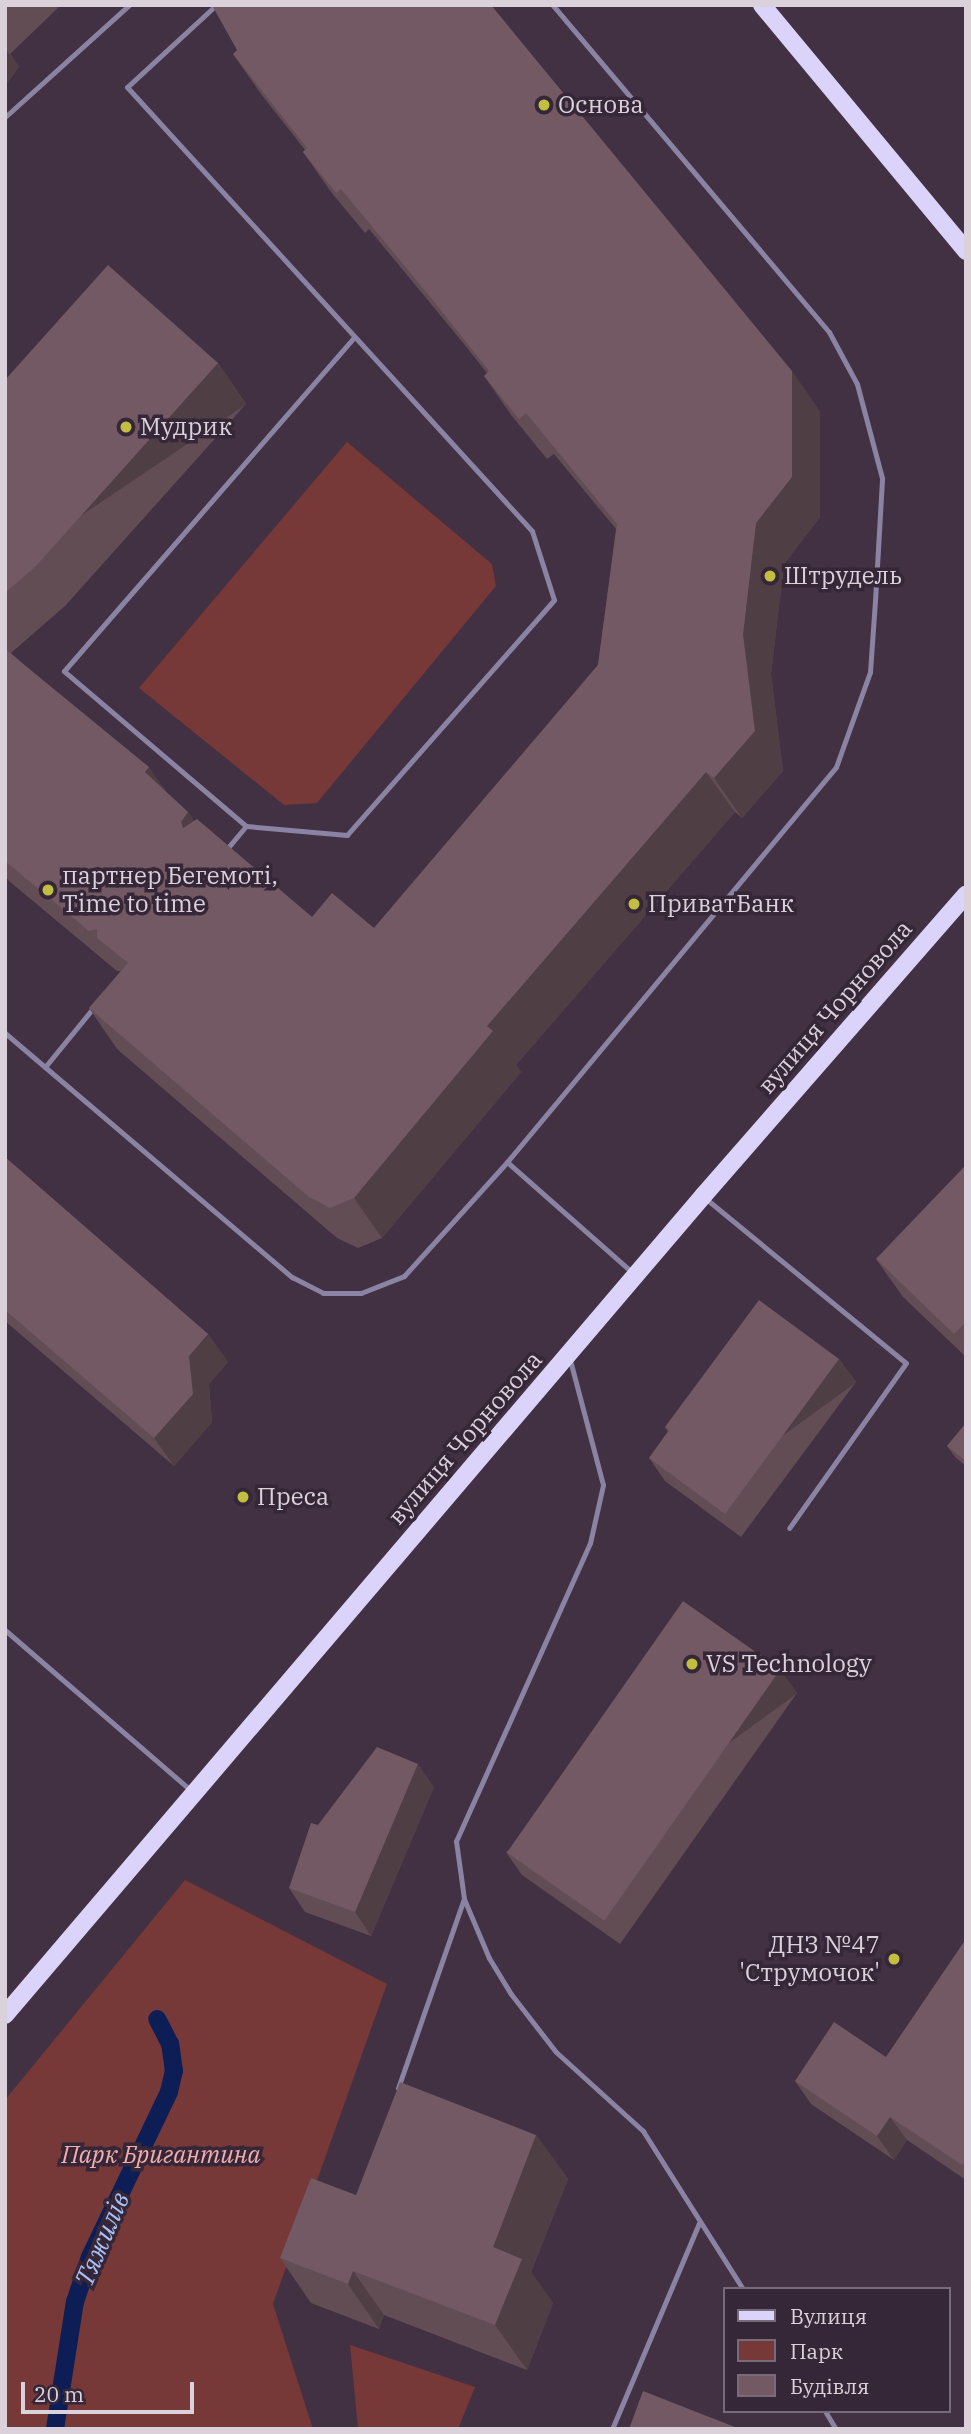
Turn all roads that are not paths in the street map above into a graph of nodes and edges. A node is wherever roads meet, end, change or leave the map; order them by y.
1 (129, 5) edge
2 (216, 5) edge
3 (552, 5) edge
4 (762, 5) edge
5 (5, 117) edge
6 (966, 251) edge
7 (354, 337) junction
8 (246, 826) junction
9 (222, 854) edge
10 (966, 895) edge
11 (104, 995) edge
12 (5, 1033) edge
13 (45, 1067) junction
14 (507, 1162) junction
15 (703, 1196) junction
16 (636, 1276) junction
17 (569, 1355) junction
18 (789, 1528) dead end
19 (5, 1630) edge
20 (195, 1794) junction
21 (464, 1899) junction
22 (5, 2015) edge
23 (397, 2092) edge
24 (699, 2223) junction
25 (742, 2287) edge
26 (826, 2413) edge
27 (612, 2429) edge
28 (836, 2429) edge

1 - 5 lane
2 - 7 lane
3 - 14 lane
4 - 6 main road
7 - 8 lane
7 - 8 lane
8 - 9 lane
10 - 15 main road, вулиця Чорновола
11 - 13 lane
12 - 13 lane
13 - 14 lane
14 - 16 lane
15 - 16 main road, вулиця Чорновола
15 - 18 lane
16 - 17 main road, вулиця Чорновола
17 - 20 main road, вулиця Чорновола
17 - 21 lane
19 - 20 lane
20 - 22 main road, вулиця Чорновола
21 - 23 lane
21 - 24 lane
24 - 25 lane
24 - 27 lane
26 - 28 lane

